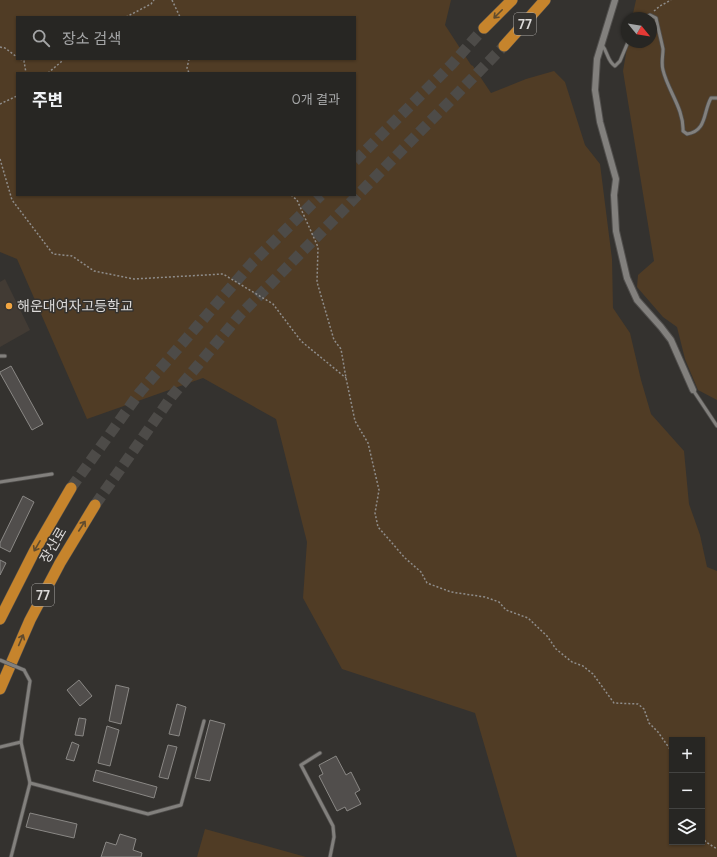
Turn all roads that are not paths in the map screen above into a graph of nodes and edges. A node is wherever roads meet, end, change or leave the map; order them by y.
1 (512, 0) edge
2 (545, 0) edge
3 (615, 0) edge
4 (657, 22) edge
5 (484, 28) tunnel mouth
6 (601, 44) junction
7 (504, 46) tunnel mouth
8 (625, 48) edge
9 (717, 98) edge
10 (0, 356) edge
11 (5, 356) dead end
12 (693, 390) joint
13 (717, 426) edge
14 (52, 474) dead end
15 (0, 482) edge
16 (71, 488) tunnel mouth
17 (95, 506) tunnel mouth
18 (0, 619) edge
19 (0, 660) edge
20 (0, 689) edge
21 (204, 721) dead end
22 (21, 742) junction
23 (0, 747) edge
24 (320, 753) dead end
25 (30, 784) junction
26 (11, 857) edge
27 (330, 857) edge

1 -> 5 highway, 77
2 - 7 highway, 77
3 - 6 street
4 - 9 lane
6 - 8 lane
6 - 12 street
10 - 11 lane
12 - 13 lane
14 - 15 lane
16 -> 18 highway, 장산로 / 77
20 -> 17 highway, 장산로 / 77
19 - 22 lane, bridge
21 - 25 lane
22 - 23 lane
22 - 25 lane
24 - 27 lane
25 - 26 lane

